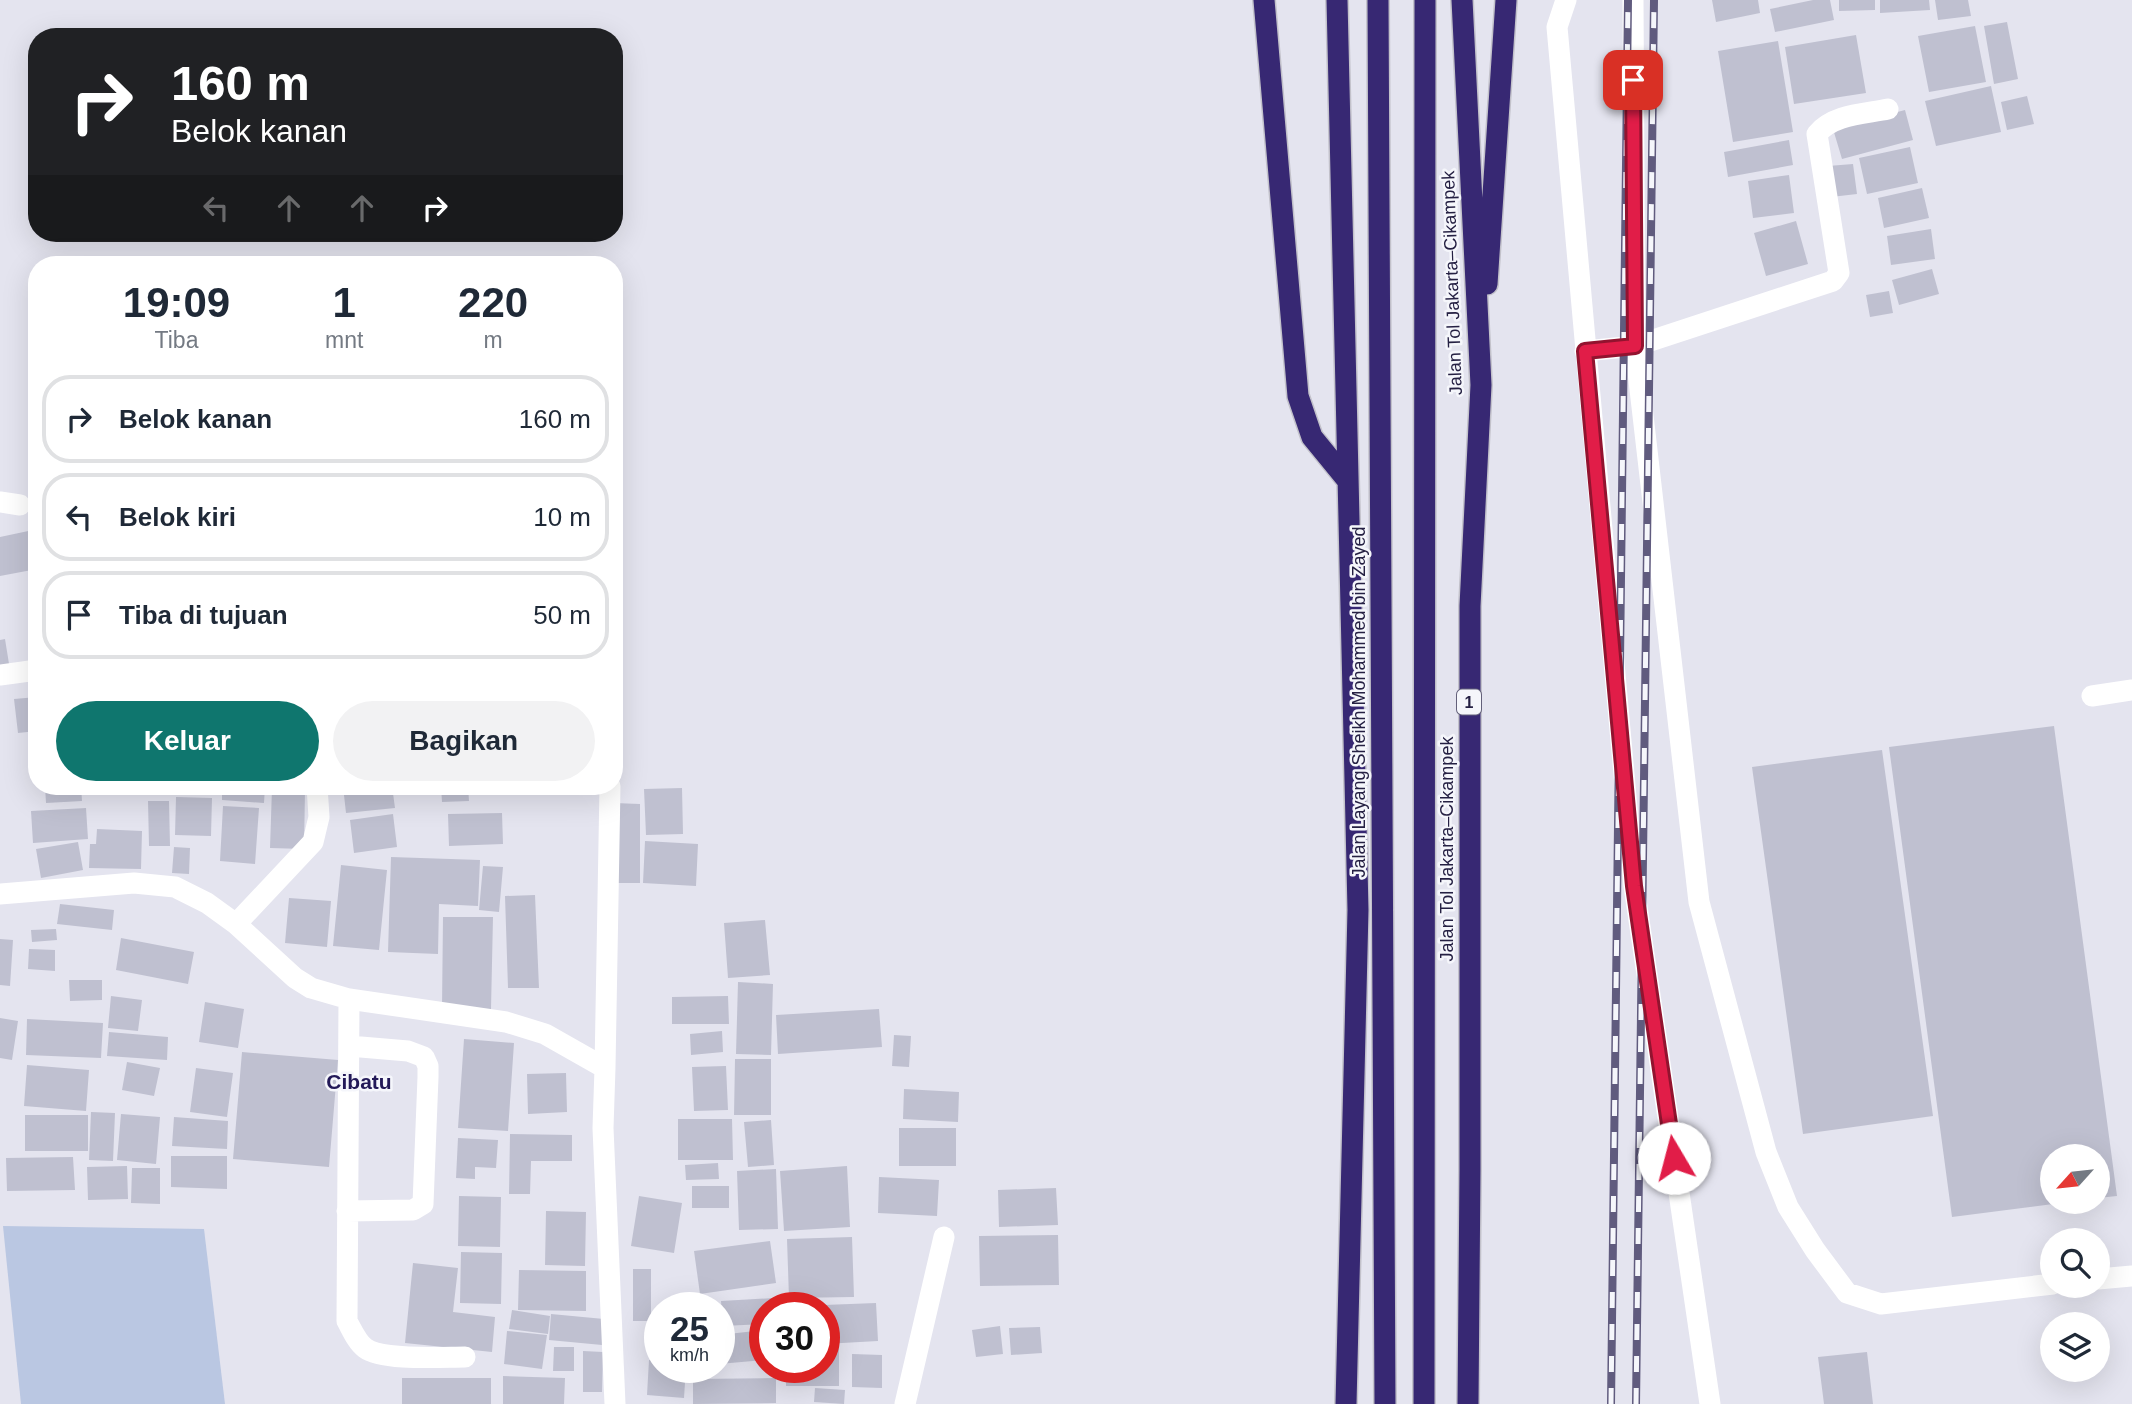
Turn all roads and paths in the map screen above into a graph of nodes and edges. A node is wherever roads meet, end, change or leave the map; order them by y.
1 (1264, 0) edge
2 (1337, 0) edge
3 (1378, 0) edge
4 (1425, 0) edge
5 (1462, 0) edge
6 (1506, 0) edge
7 (1566, 0) edge
8 (1633, 0) edge
9 (1888, 109) dead end
10 (1635, 346) junction
11 (1585, 351) junction
12 (1481, 385) junction
13 (1348, 481) junction
14 (28, 671) edge
15 (0, 674) edge
16 (2132, 690) edge
17 (2092, 696) dead end
18 (318, 795) edge
19 (610, 795) edge
20 (0, 894) edge
21 (236, 924) junction
22 (349, 999) junction
23 (349, 1046) junction
24 (605, 1068) junction
25 (347, 1211) junction
26 (944, 1237) dead end
27 (2132, 1276) edge
28 (2110, 1278) edge
29 (2040, 1286) edge
30 (465, 1357) dead end
31 (615, 1404) edge
32 (905, 1404) edge
33 (1346, 1404) edge
34 (1385, 1404) edge
35 (1424, 1404) edge
36 (1468, 1404) edge
37 (1710, 1404) edge

1 - 13 highway
2 - 13 highway
3 - 34 highway, Jalan Layang Sheikh Mohammed bin Zayed
4 - 35 highway
5 - 12 highway, Jalan Tol Jakarta–Cikampek / 1
6 - 12 highway
7 - 11 street
8 - 10 street
9 - 10 street
10 - 11 street
10 - 29 street
11 - 37 street
12 - 36 highway, Jalan Tol Jakarta–Cikampek / 1
13 - 33 highway
14 - 15 street
16 - 17 street
18 - 21 street
19 - 24 street
20 - 21 street
21 - 22 street
22 - 23 street
22 - 24 street
23 - 25 street
23 - 25 street
24 - 31 street
25 - 30 street
26 - 32 street
27 - 28 street

